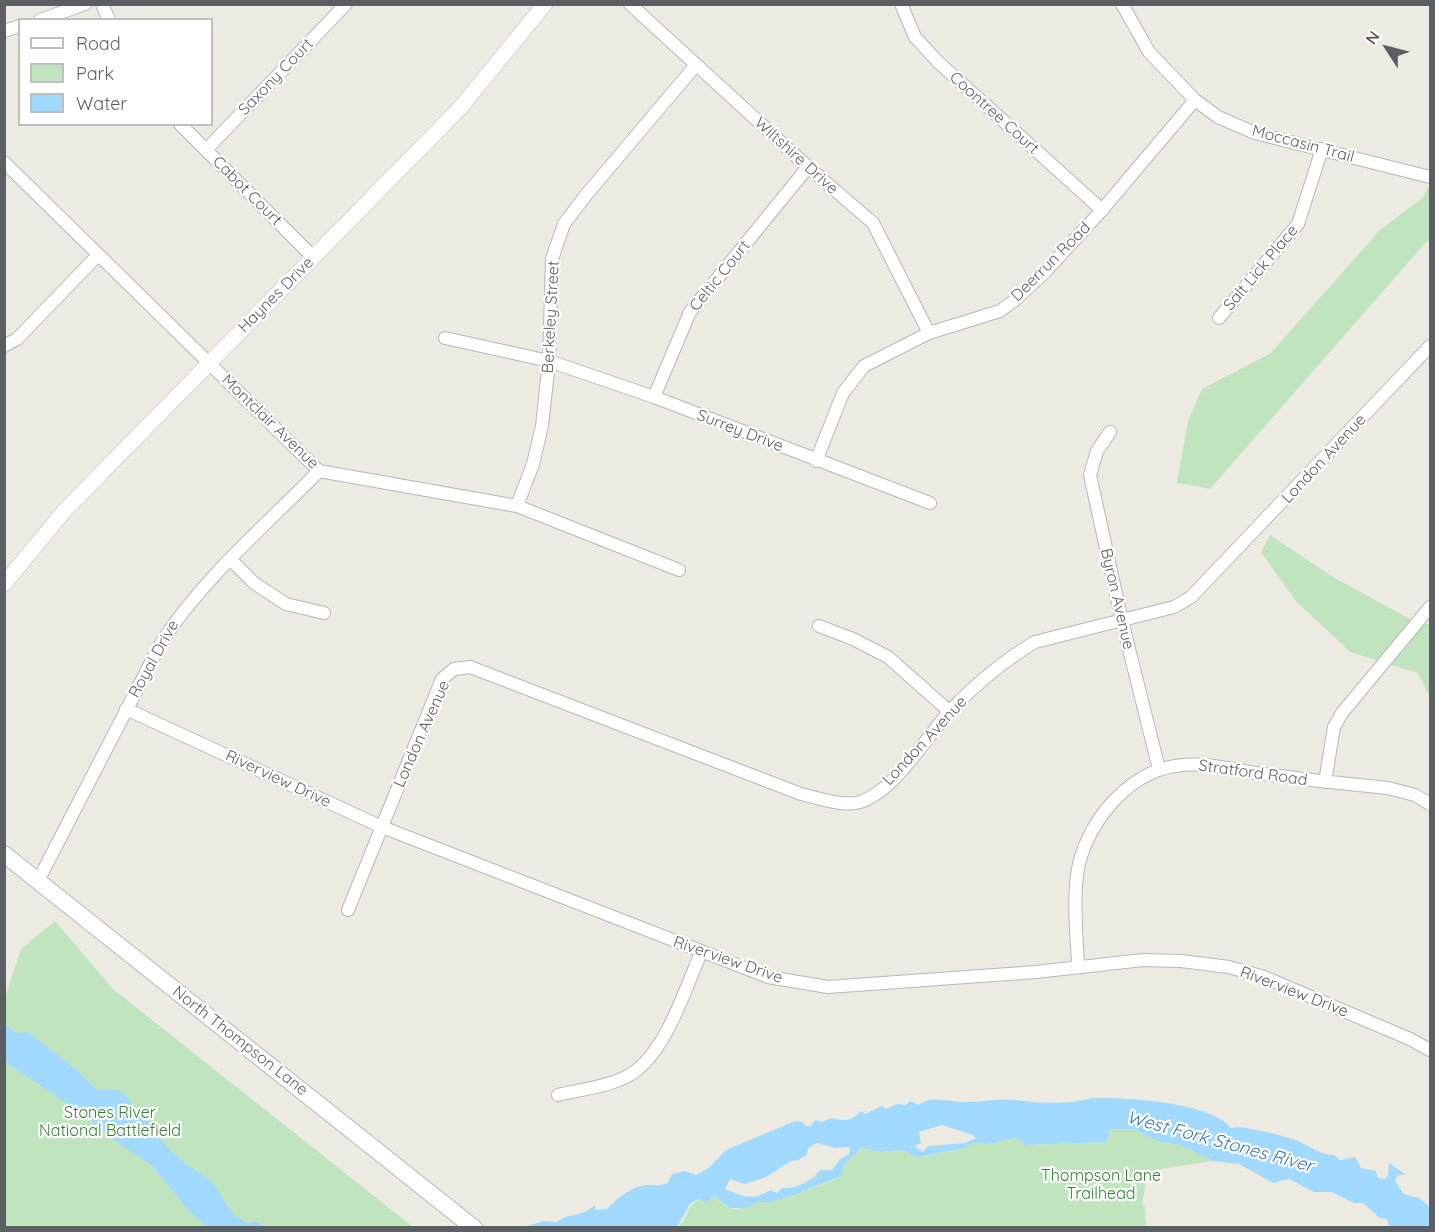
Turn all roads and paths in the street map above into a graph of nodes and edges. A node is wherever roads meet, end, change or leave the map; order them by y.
1 (85, 4) edge
2 (102, 4) edge
3 (346, 4) edge
4 (545, 4) edge
5 (630, 4) edge
6 (901, 4) edge
7 (1122, 4) edge
8 (46, 18) edge
9 (108, 18) edge
10 (696, 65) junction
11 (1195, 100) junction
12 (182, 126) edge
13 (1322, 149) junction
14 (206, 150) junction
15 (4, 162) edge
16 (808, 167) junction
17 (1431, 177) edge
18 (1102, 210) junction
19 (98, 255) junction
20 (313, 257) junction
21 (1219, 318) dead end
22 (928, 333) junction
23 (446, 338) dead end
24 (4, 346) edge
25 (1431, 346) edge
26 (549, 361) junction
27 (208, 363) junction
28 (654, 398) junction
29 (1110, 432) dead end
30 (816, 461) junction
31 (319, 471) junction
32 (930, 503) dead end
33 (517, 506) junction
34 (230, 559) junction
35 (679, 570) dead end
36 (4, 584) edge
37 (1431, 607) edge
38 (324, 613) dead end
39 (1122, 621) junction
40 (819, 626) dead end
41 (126, 709) junction
42 (950, 712) junction
43 (1159, 769) junction
44 (1325, 782) junction
45 (1431, 804) edge
46 (382, 827) junction
47 (4, 854) edge
48 (38, 881) junction
49 (348, 910) dead end
50 (701, 953) junction
51 (1078, 966) junction
52 (1431, 1050) edge
53 (558, 1095) dead end
54 (474, 1227) edge

1 - 8 street
2 - 9 street
3 - 14 street, Saxony Court
4 - 20 street, Haynes Drive
5 - 10 street, Wiltshire Drive
6 - 18 street, Coontree Court
7 - 11 street, Moccasin Trail
10 - 16 street, Wiltshire Drive
10 - 26 street, Berkeley Street
11 - 13 street, Moccasin Trail
11 - 18 street, Deerrun Road
12 - 14 street, Cabot Court
13 - 17 street, Moccasin Trail
13 - 21 street, Salt Lick Place
14 - 20 street, Cabot Court
15 - 19 street, Montclair Avenue
16 - 22 street, Wiltshire Drive
16 - 28 street, Celtic Court
18 - 22 street, Deerrun Road
19 - 24 street
19 - 27 street, Montclair Avenue
20 - 27 street, Haynes Drive
22 - 30 street, Deerrun Road
23 - 26 street, Surrey Drive
25 - 39 street, London Avenue
26 - 28 street, Surrey Drive
26 - 33 street, Berkeley Street
27 - 31 street, Montclair Avenue
27 - 36 street, Haynes Drive
28 - 30 street, Surrey Drive
29 - 39 street, Byron Avenue
30 - 32 street, Surrey Drive
31 - 33 street, Montclair Avenue
31 - 34 street, Royal Drive
33 - 35 street, Montclair Avenue
34 - 38 street
34 - 41 street, Royal Drive
37 - 44 street
39 - 42 street, London Avenue
39 - 43 street, Byron Avenue
40 - 42 street
41 - 46 street, Riverview Drive
41 - 48 street, Royal Drive
42 - 46 street, London Avenue
43 - 44 street, Stratford Road
43 - 51 street, Stratford Road
44 - 45 street, Stratford Road
46 - 49 street, London Avenue
46 - 50 street, Riverview Drive
47 - 48 main road, North Thompson Lane
48 - 54 main road, North Thompson Lane
50 - 51 street, Riverview Drive
50 - 53 street
51 - 52 street, Riverview Drive

